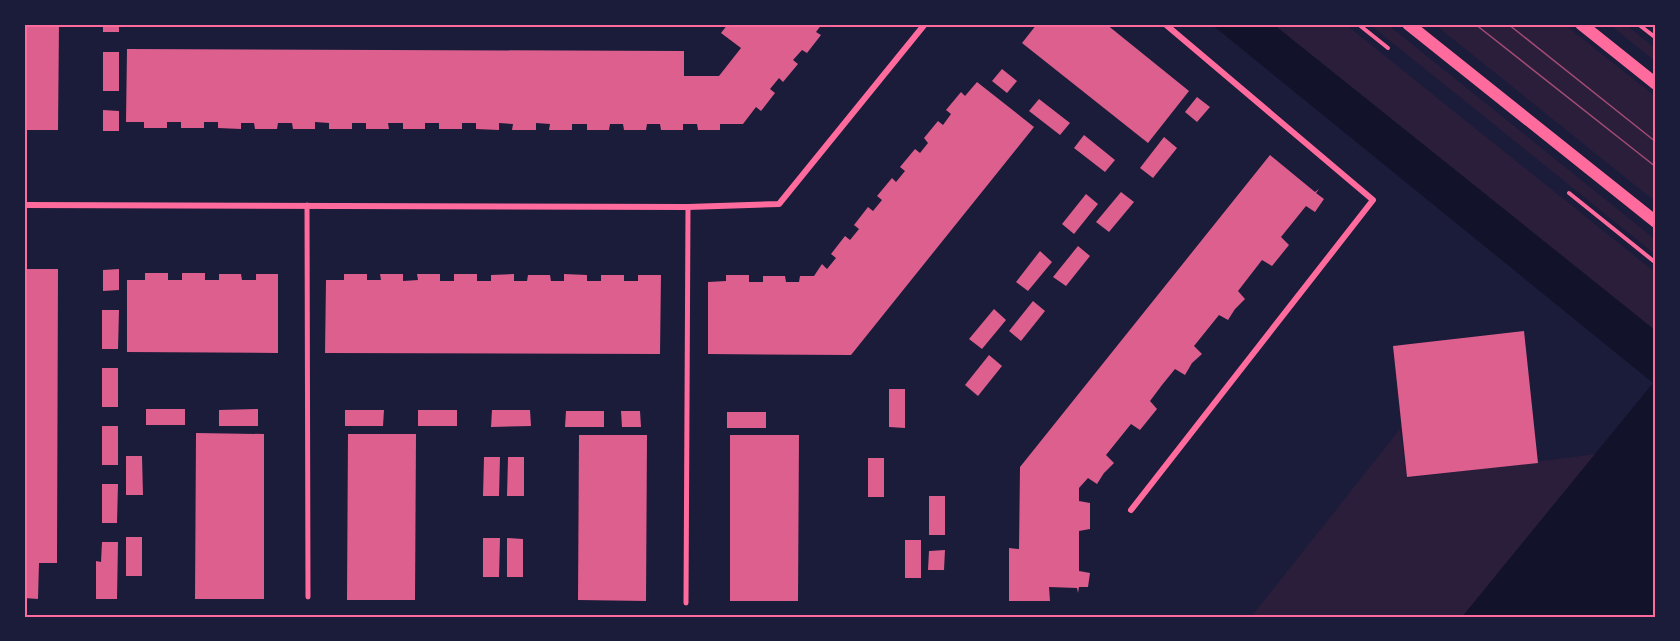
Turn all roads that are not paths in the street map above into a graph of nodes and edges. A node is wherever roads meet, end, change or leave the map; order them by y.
1 (925, 24) edge
2 (1165, 24) edge
3 (1408, 24) edge
4 (1581, 24) edge
5 (1656, 84) edge
6 (24, 204) edge
7 (307, 205) junction
8 (688, 207) junction
9 (1656, 222) edge
10 (1131, 510) dead end
11 (308, 597) dead end
12 (686, 603) dead end

1 - 8 street
2 - 10 street
3 - 9 main road
4 - 5 main road
6 - 7 street
7 - 8 street
7 - 11 street
8 - 12 street

